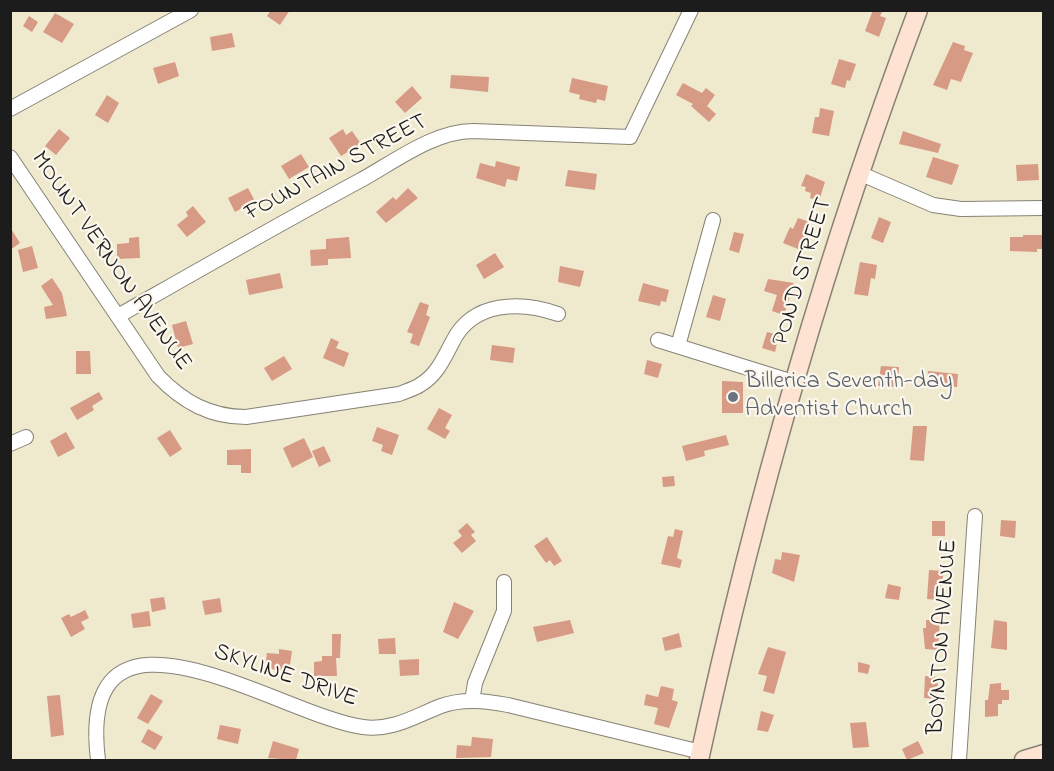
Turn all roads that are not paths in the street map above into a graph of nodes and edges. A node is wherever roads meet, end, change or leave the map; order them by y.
1 (191, 10) edge
2 (691, 10) edge
3 (918, 10) edge
4 (10, 109) edge
5 (10, 157) edge
6 (859, 172) junction
7 (1044, 208) edge
8 (712, 220) dead end
9 (558, 314) dead end
10 (118, 316) junction
11 (658, 340) dead end
12 (678, 346) junction
13 (796, 383) junction
14 (26, 438) dead end
15 (10, 444) edge
16 (975, 516) dead end
17 (504, 582) dead end
18 (472, 701) junction
19 (1044, 754) edge
20 (700, 756) edge
21 (98, 760) edge
22 (959, 760) edge
23 (1024, 760) edge

1 - 4 street
2 - 10 street, FOUNTAIN STREET
3 - 6 street, POND STREET
5 - 10 street, MOUNT VERNON AVENUE
6 - 7 street
6 - 13 street, POND STREET
8 - 12 street
9 - 10 street, MOUNT VERNON AVENUE
11 - 12 street
12 - 13 street
13 - 20 street, POND STREET
14 - 15 street
16 - 22 street, BOYNTON AVENUE
17 - 18 street
18 - 20 street, SKYLINE DRIVE
18 - 21 street, SKYLINE DRIVE
19 - 23 street

